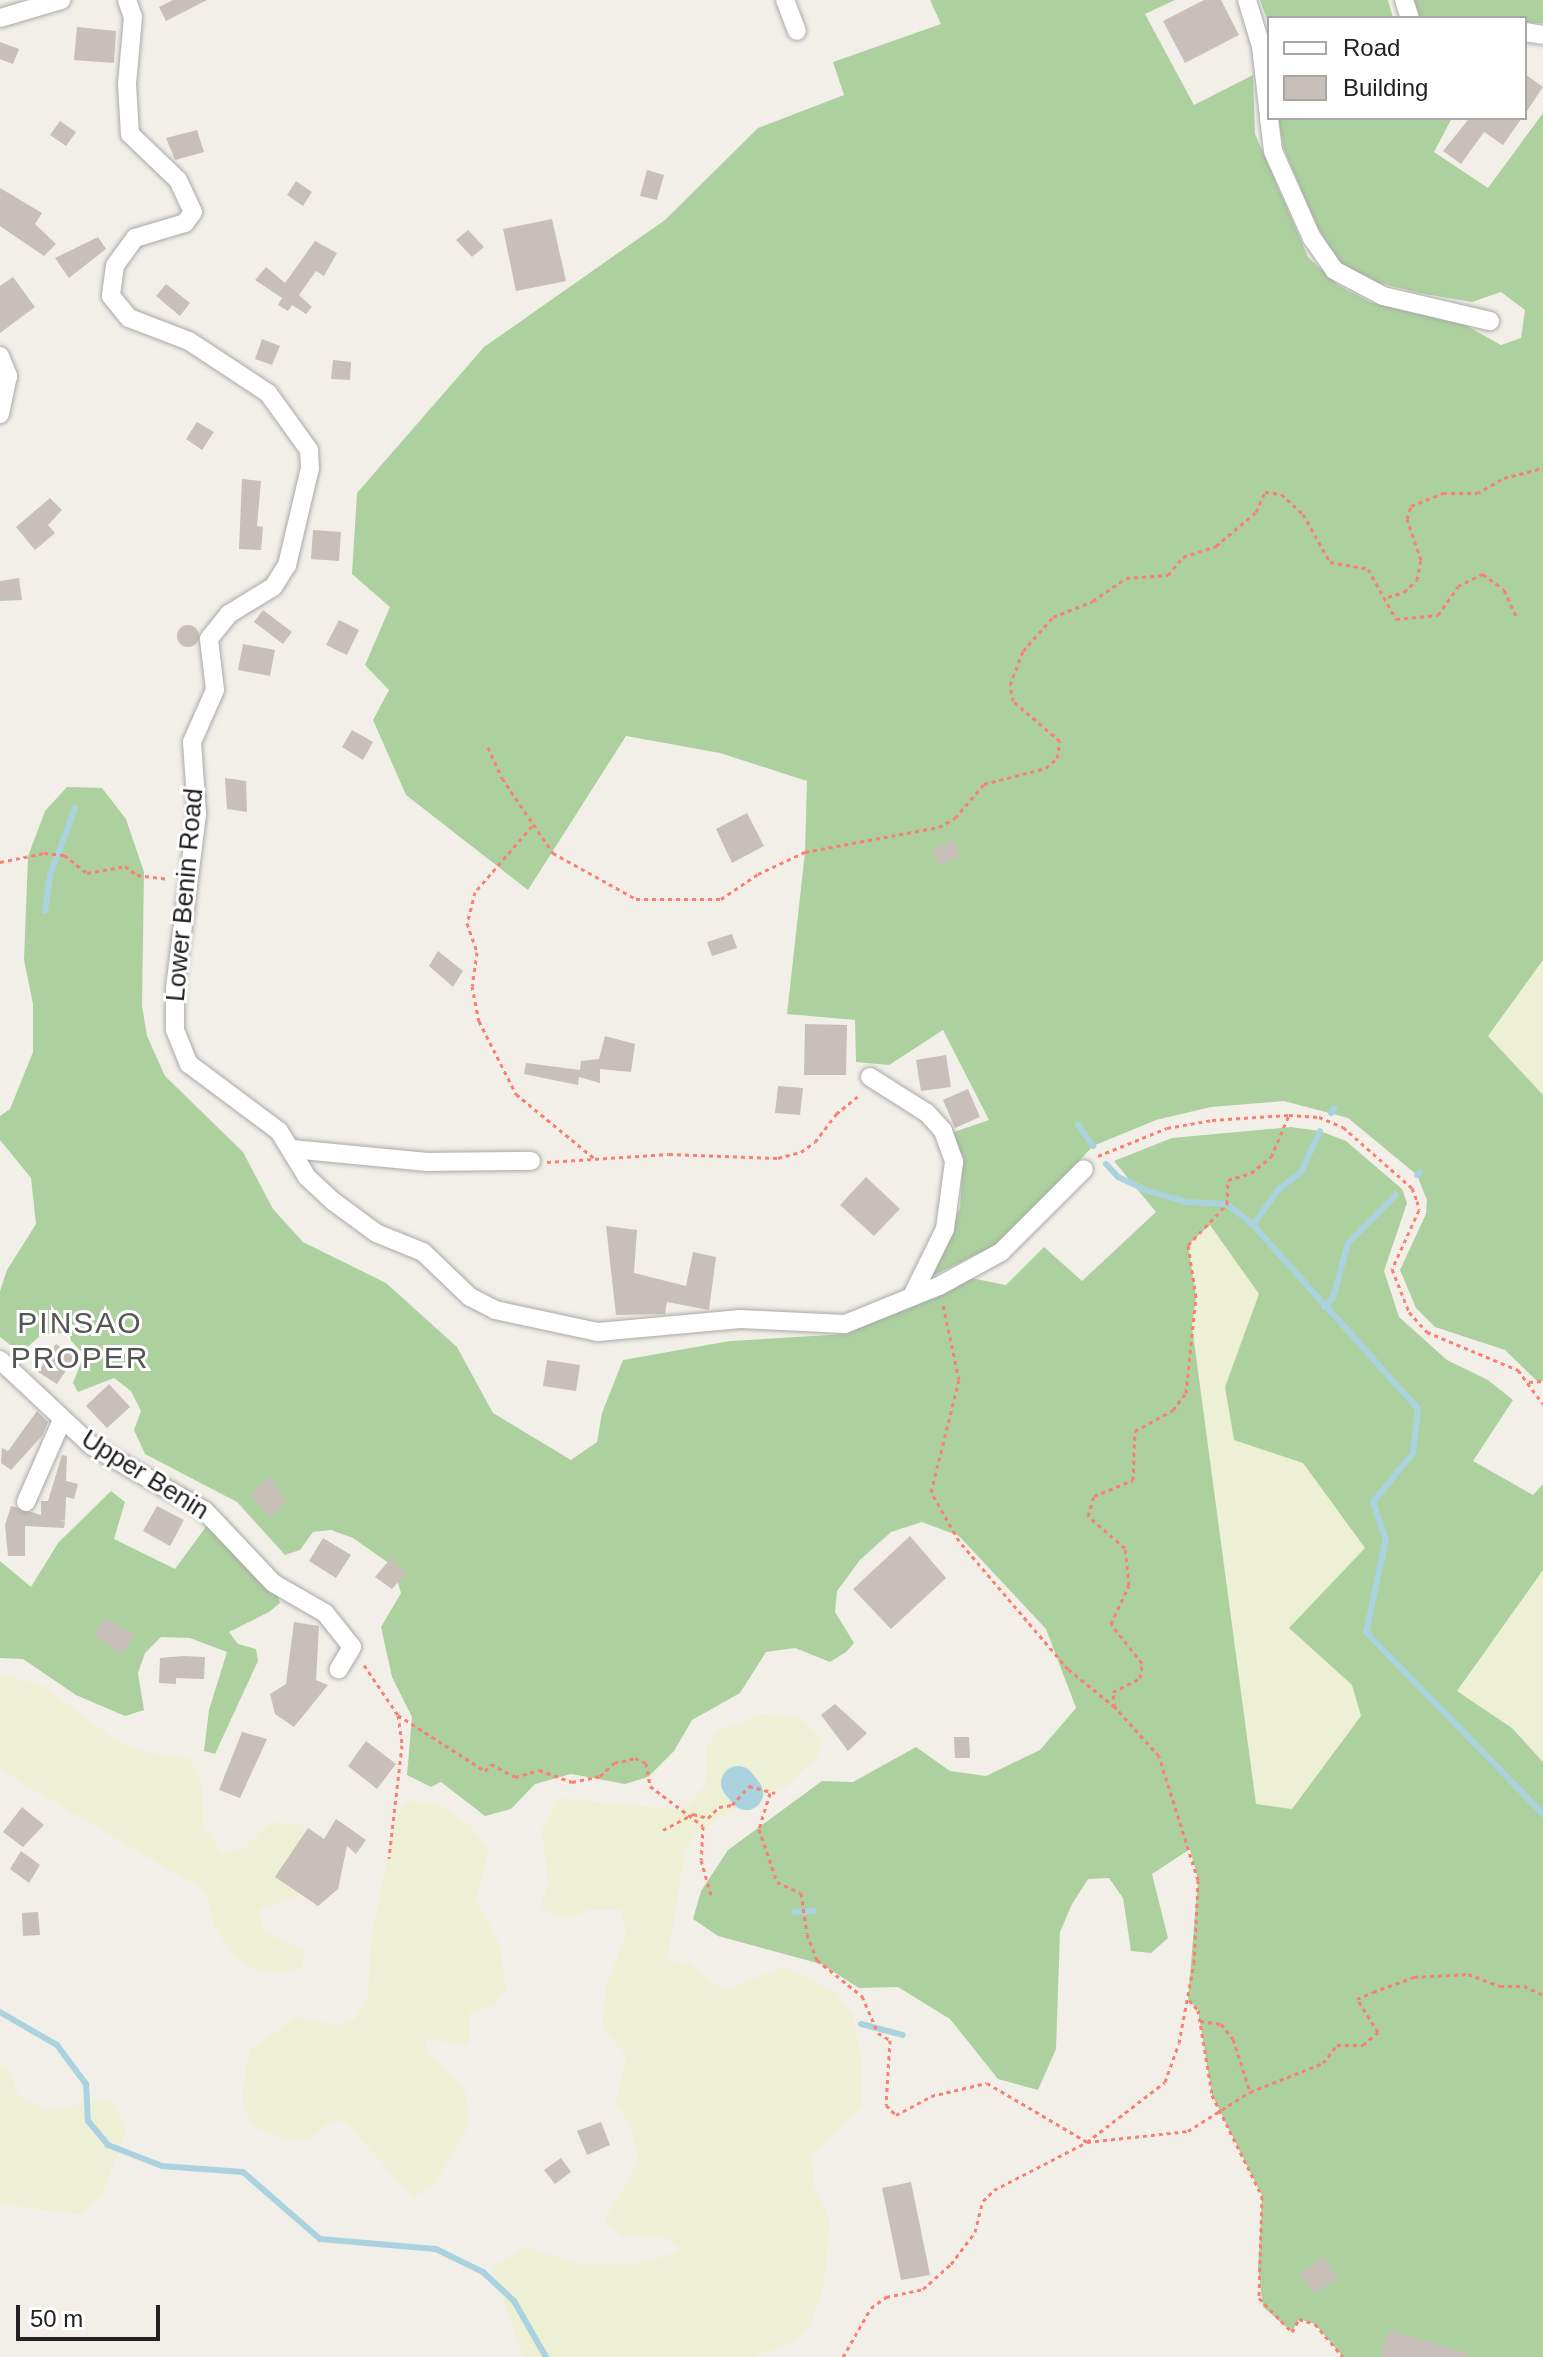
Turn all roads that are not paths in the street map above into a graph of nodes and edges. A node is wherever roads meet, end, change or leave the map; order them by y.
1 (61, 0) edge
2 (127, 0) edge
3 (785, 0) edge
4 (1247, 0) edge
5 (0, 18) edge
6 (797, 31) dead end
7 (1267, 99) edge
8 (1269, 120) edge
9 (1490, 321) dead end
10 (0, 356) edge
11 (0, 414) edge
12 (876, 1081) road end
13 (292, 1149) junction
14 (531, 1161) road end
15 (1084, 1169) road end
16 (912, 1296) junction
17 (2, 1363) edge
18 (62, 1420) junction
19 (26, 1502) dead end
20 (339, 1669) dead end

1 - 5 street
2 - 13 street, Lower Benin Road
3 - 6 street
4 - 7 street
8 - 9 street
10 - 11 street
12 - 16 street
13 - 14 street
13 - 16 street, Lower Benin Road
15 - 16 street, Lower Benin Road
17 - 18 street, Upper Benin
18 - 19 street
18 - 20 street, Upper Benin

